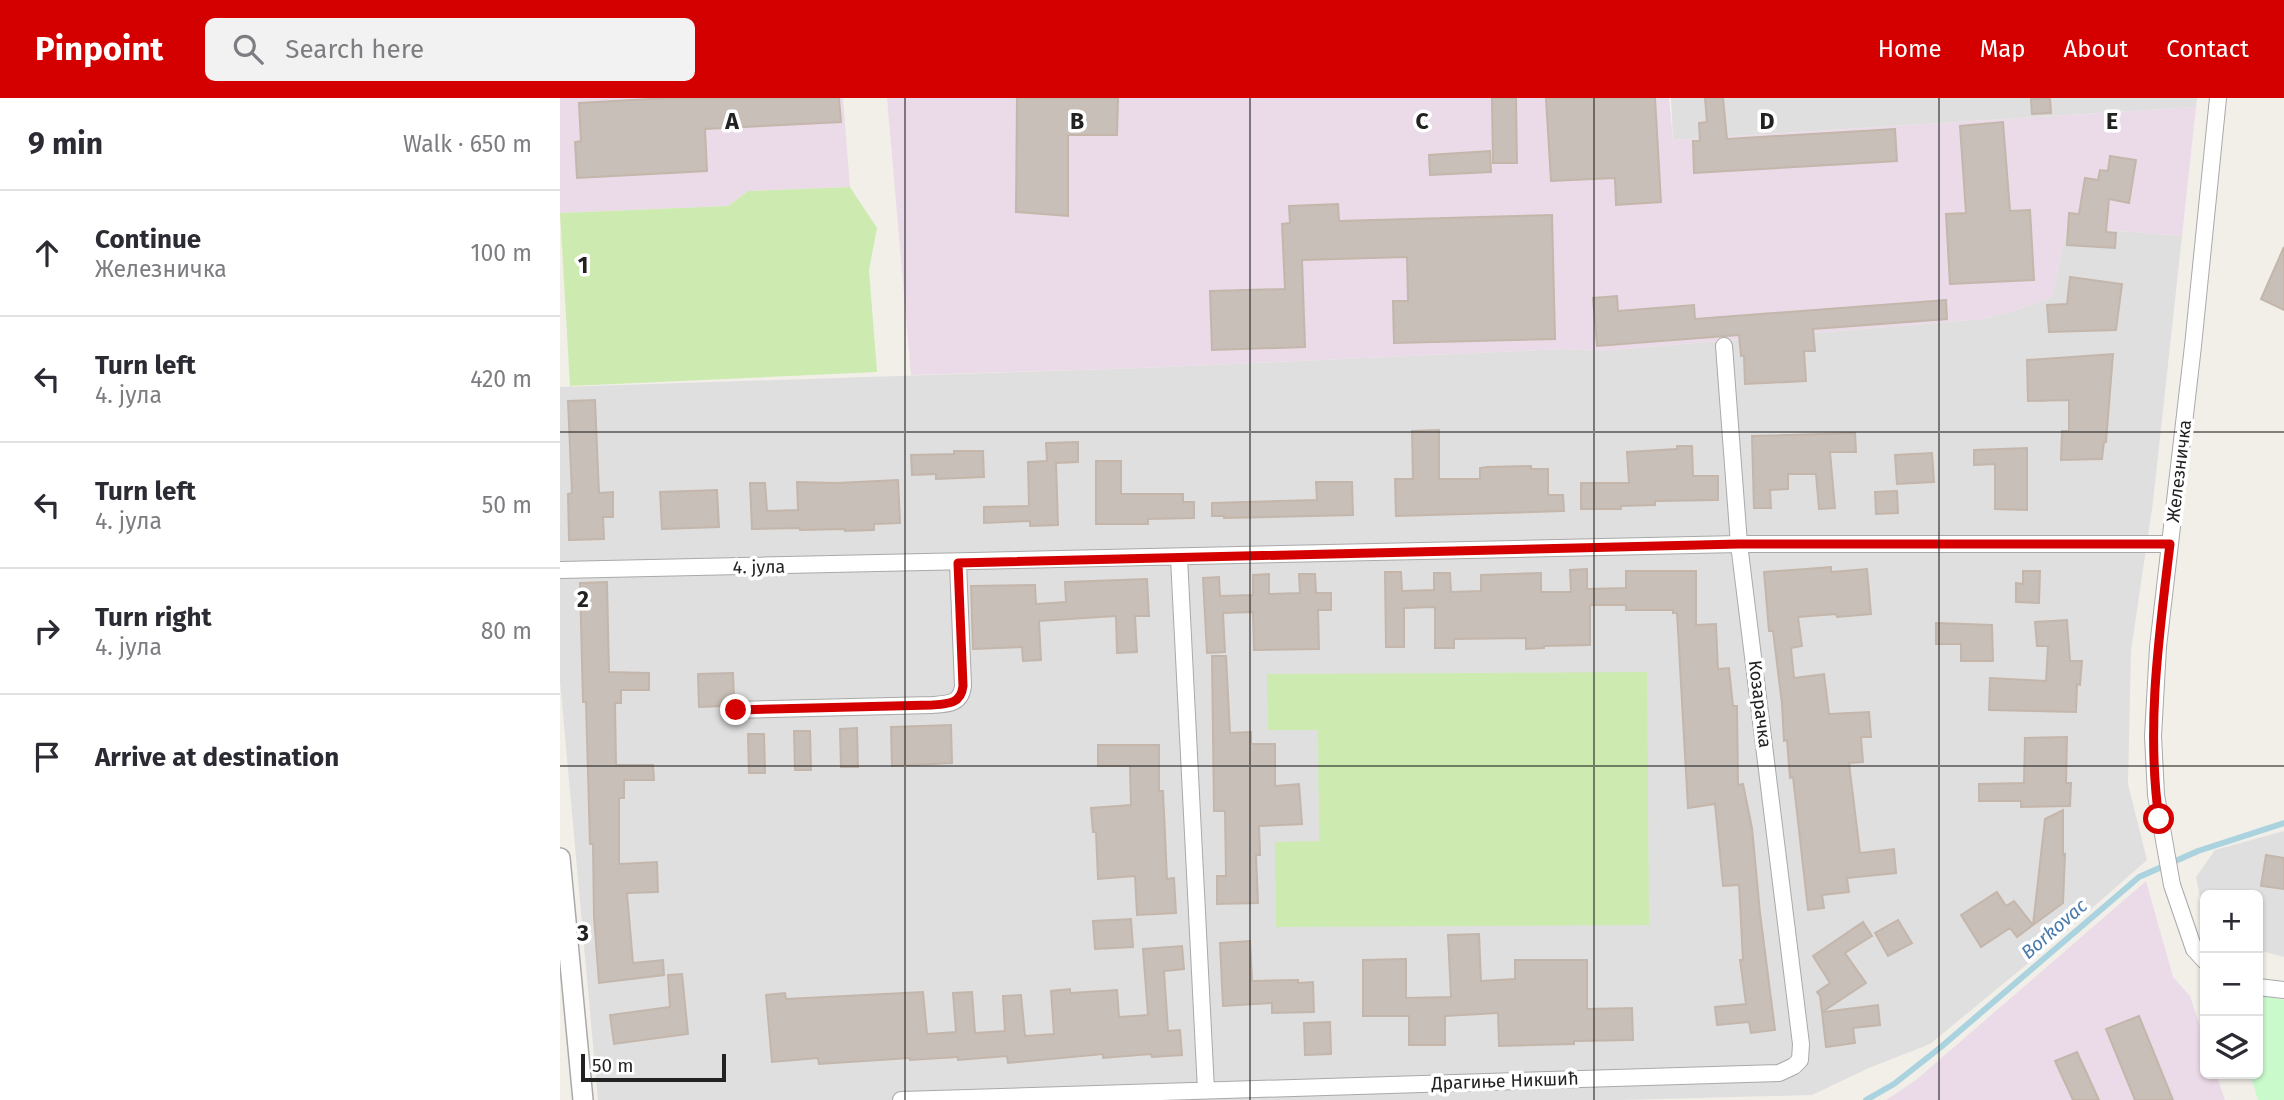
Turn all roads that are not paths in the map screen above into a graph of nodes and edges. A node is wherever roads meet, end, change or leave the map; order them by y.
1 (2218, 98) edge
2 (1724, 346) dead end
3 (1739, 544) junction
4 (2170, 544) junction
5 (1179, 558) junction
6 (958, 563) junction
7 (560, 570) edge
8 (736, 710) dead end
9 (560, 858) edge
10 (2200, 956) edge
11 (2263, 988) edge
12 (2284, 990) edge
13 (1800, 1060) joint
14 (1206, 1090) junction
15 (583, 1100) edge
16 (901, 1100) edge

1 - 4 street, Железничка
2 - 3 street, Козарачка
3 - 4 street, 4. јула
3 - 5 street, 4. јула
3 - 13 street, Козарачка
4 - 10 street, Железничка
5 - 6 street, 4. јула
5 - 14 street
6 - 7 street, 4. јула
6 - 8 street
9 - 15 street
11 - 12 street
13 - 14 street, Драгиње Никшић
14 - 16 street, Драгиње Никшић

